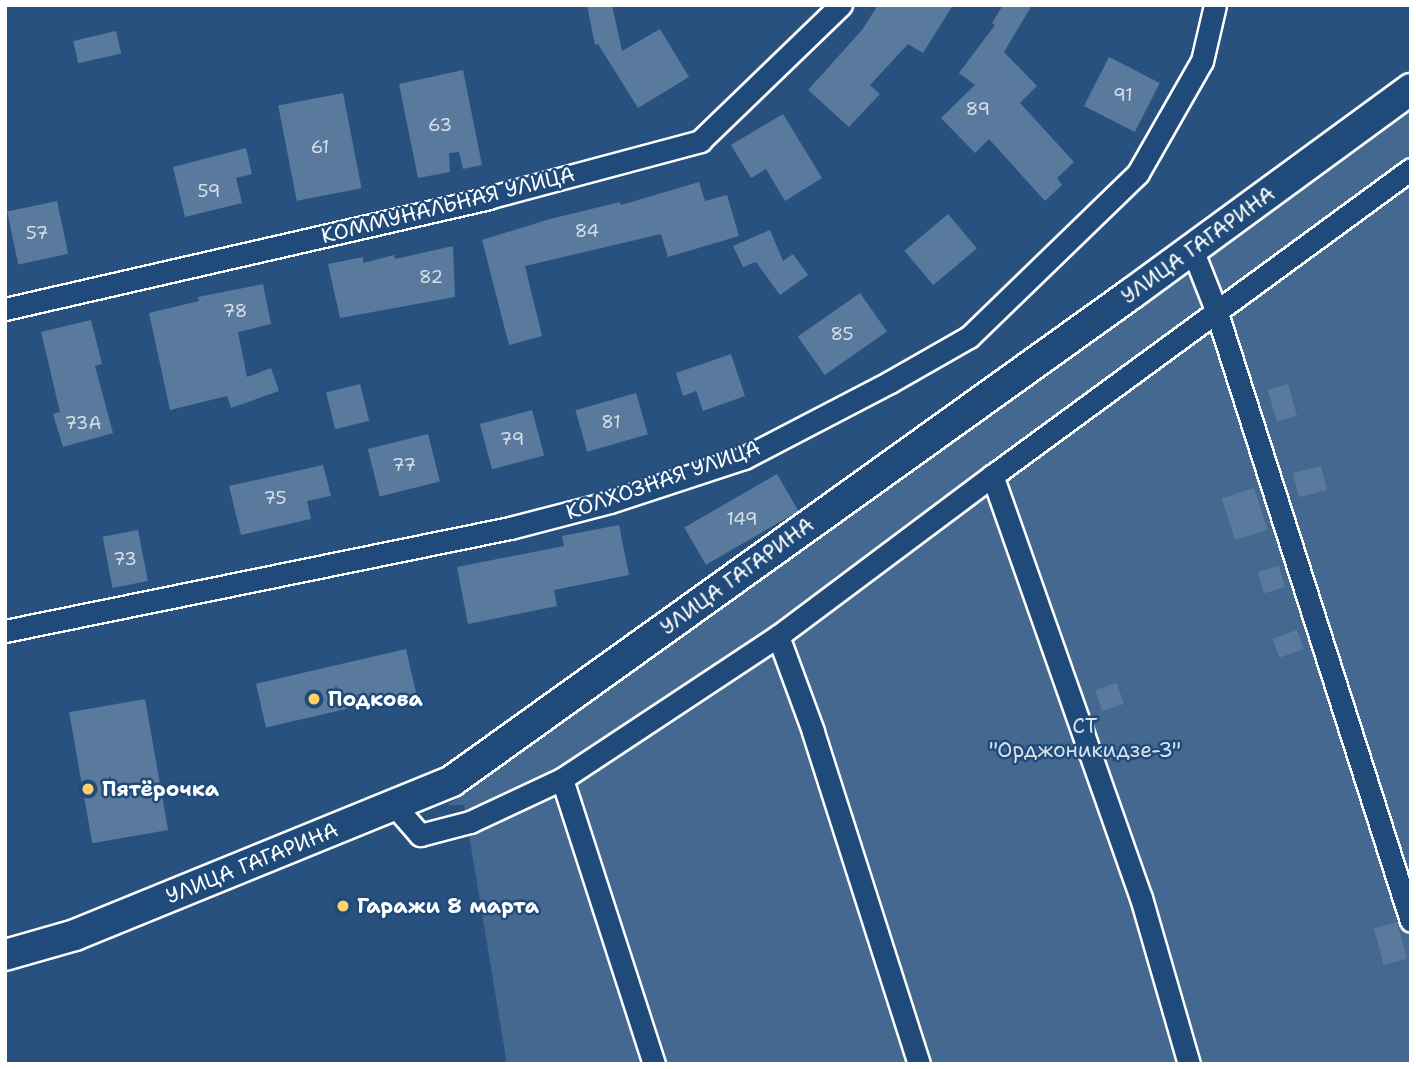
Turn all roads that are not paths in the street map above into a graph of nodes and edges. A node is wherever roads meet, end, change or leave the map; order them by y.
1 (841, 5) edge
2 (1215, 5) edge
3 (1411, 89) edge
4 (1411, 169) edge
5 (1192, 249) junction
6 (5, 309) edge
7 (1216, 310) junction
8 (992, 477) junction
9 (5, 631) edge
10 (778, 636) junction
11 (562, 779) junction
12 (394, 805) junction
13 (1411, 921) edge
14 (5, 955) edge
15 (654, 1064) edge
16 (919, 1064) edge
17 (1189, 1064) edge

1 - 6 street, КОММУНАЛЬНАЯ УЛИЦА
2 - 9 street, КОЛХОЗНАЯ УЛИЦА
3 - 5 main road, УЛИЦА ГАГАРИНА
4 - 7 street
5 - 7 street
5 - 12 main road, УЛИЦА ГАГАРИНА
7 - 8 street
7 - 13 street
8 - 10 street
8 - 17 street
10 - 11 street
10 - 16 street
11 - 12 street
11 - 15 street
12 - 14 main road, УЛИЦА ГАГАРИНА

